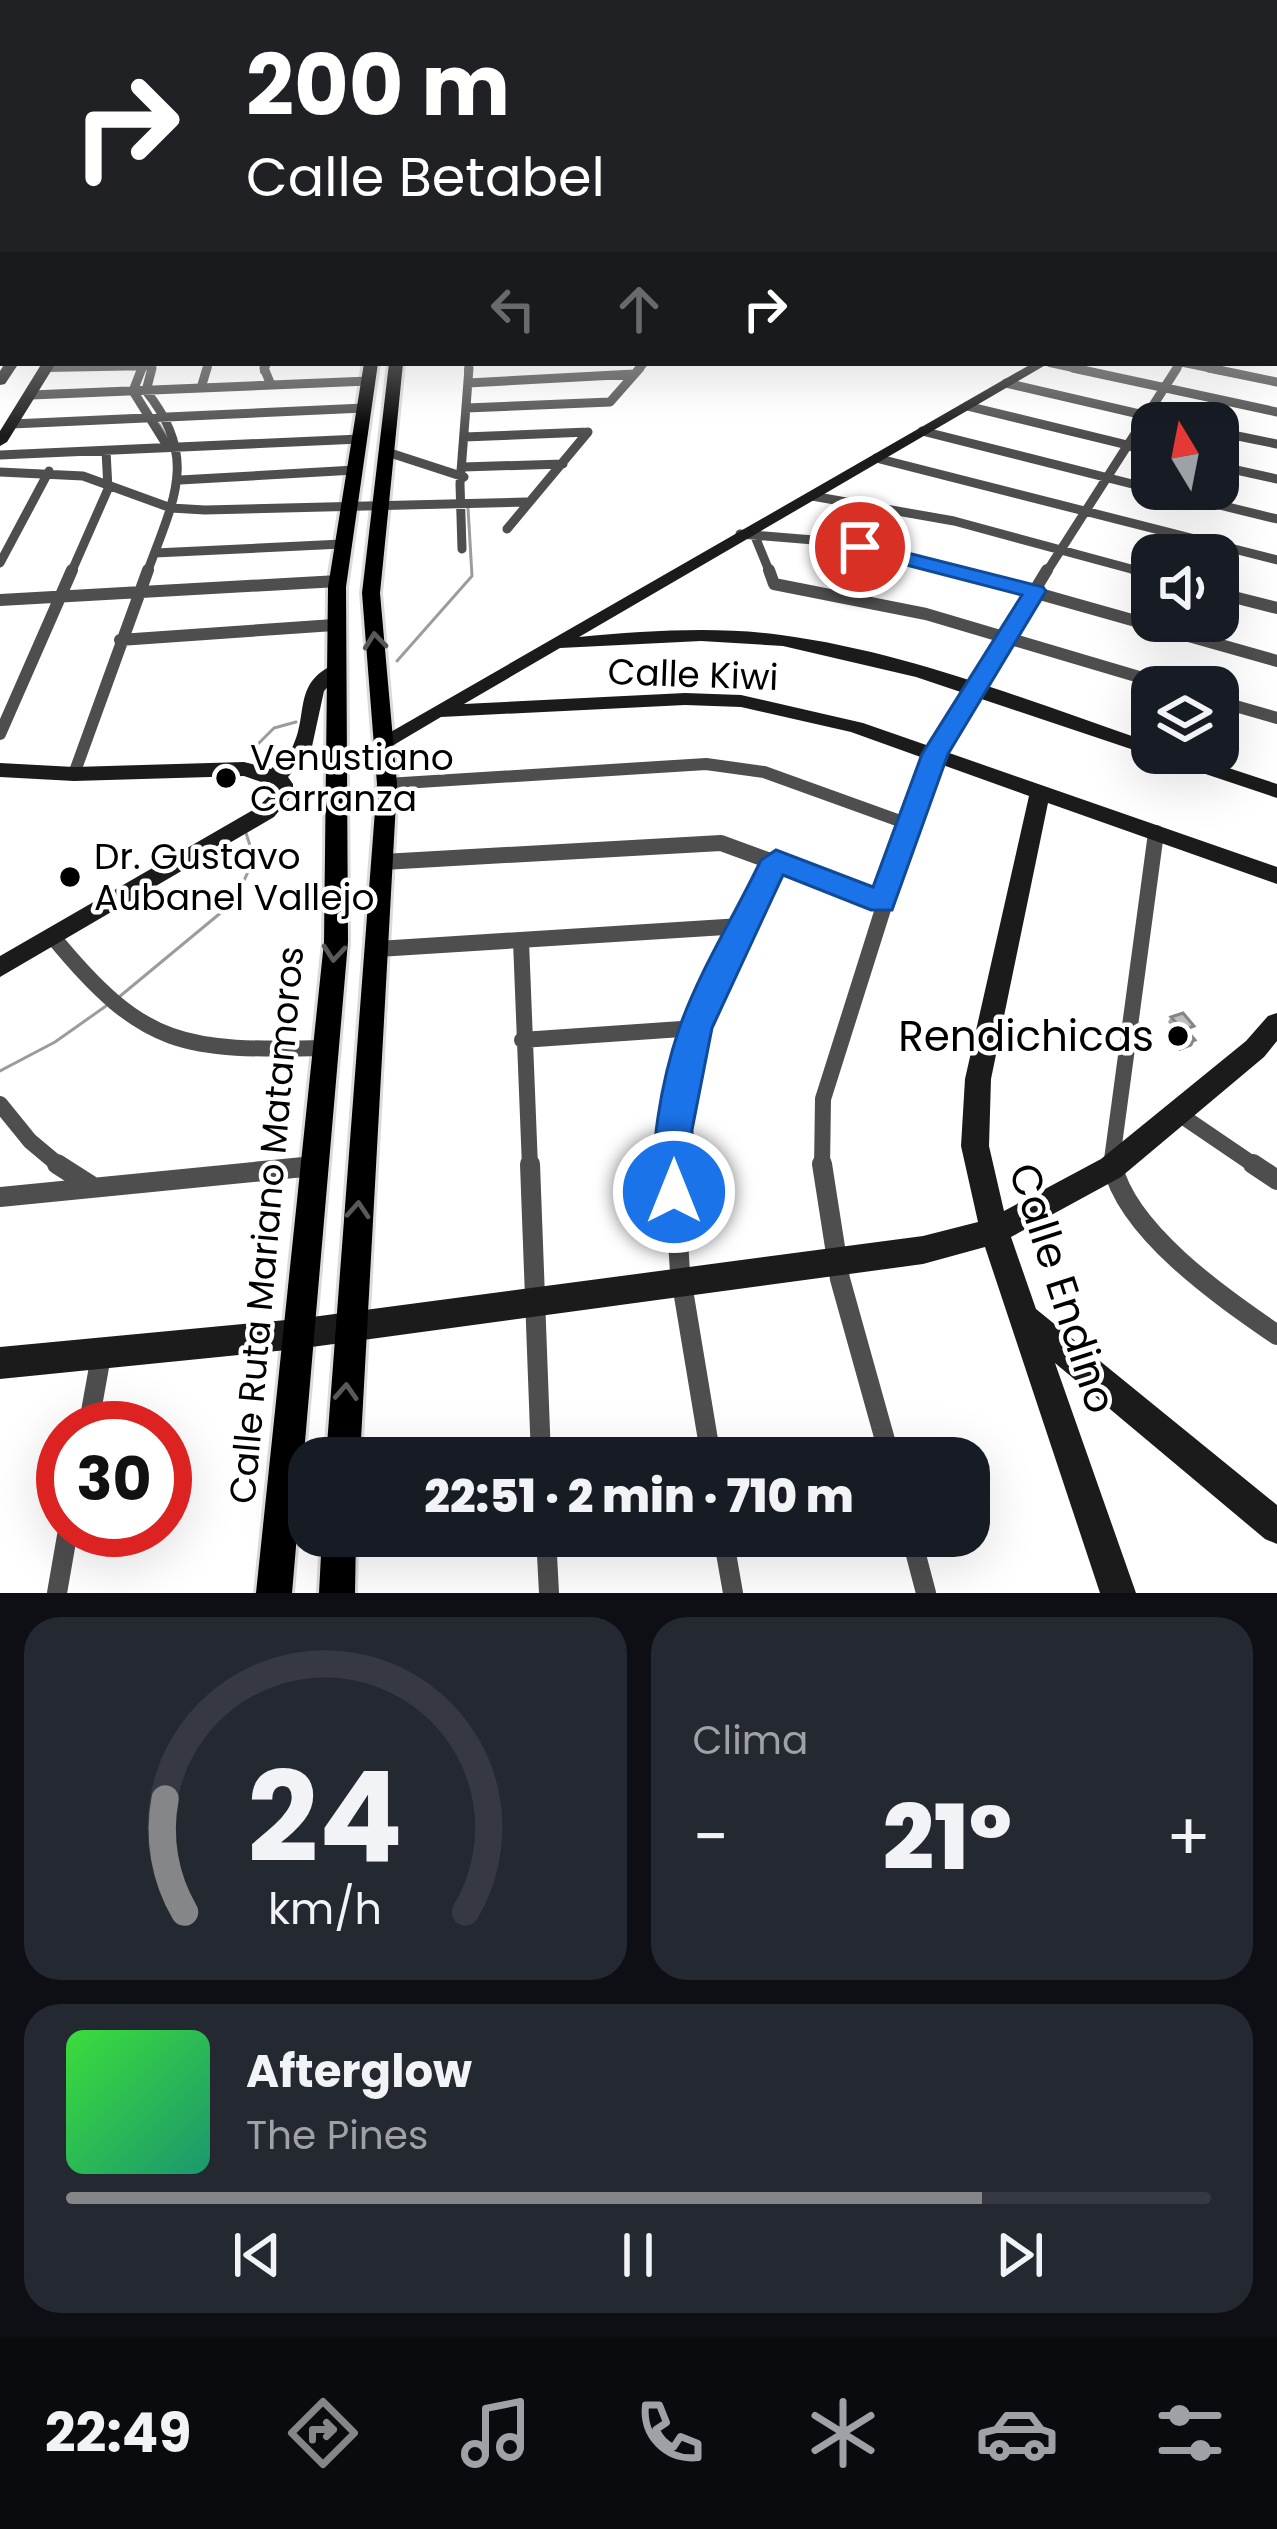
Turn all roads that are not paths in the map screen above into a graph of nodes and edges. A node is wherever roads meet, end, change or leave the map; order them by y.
1 (47, 366) edge
2 (146, 366) edge
3 (208, 366) edge
4 (265, 366) edge
5 (370, 366) edge
6 (396, 366) edge
7 (470, 366) edge
8 (641, 366) edge
9 (1040, 366) edge
10 (1060, 366) edge
11 (1180, 366) edge
12 (1197, 366) edge
13 (1264, 366) edge
14 (634, 374) junction
15 (1253, 377) junction
16 (368, 381) junction
17 (468, 382) junction
18 (1277, 382) edge
19 (1006, 383) junction
20 (272, 385) junction
21 (201, 388) junction
22 (1164, 388) junction
23 (140, 391) junction
24 (31, 394) junction
25 (1155, 402) edge
26 (967, 406) junction
27 (364, 408) junction
28 (466, 408) junction
29 (1131, 412) edge
30 (1277, 412) edge
31 (164, 417) junction
32 (149, 418) junction
33 (5, 430) edge
34 (922, 431) junction
35 (1239, 436) edge
36 (464, 437) junction
37 (360, 439) junction
38 (1131, 441) edge
39 (1277, 444) edge
40 (1128, 446) junction
41 (175, 447) junction
42 (1131, 447) edge
43 (106, 451) junction
44 (384, 452) junction
45 (0, 455) edge
46 (876, 458) junction
47 (563, 464) junction
48 (49, 471) junction
49 (1239, 471) edge
50 (0, 472) edge
51 (464, 472) junction
52 (1107, 478) junction
53 (1277, 479) edge
54 (180, 480) junction
55 (1131, 484) edge
56 (107, 487) junction
57 (352, 487) junction
58 (812, 496) junction
59 (379, 498) junction
60 (462, 500) junction
61 (526, 502) junction
62 (171, 508) junction
63 (1239, 510) edge
64 (1085, 512) junction
65 (1277, 519) edge
66 (507, 529) dead end
67 (747, 534) junction
68 (342, 544) junction
69 (462, 549) dead end
70 (1060, 550) junction
71 (155, 553) junction
72 (1277, 560) edge
73 (0, 563) edge
74 (1131, 569) edge
75 (337, 584) junction
76 (141, 591) junction
77 (1035, 591) junction
78 (370, 593) junction
79 (62, 597) junction
80 (1239, 598) edge
81 (0, 600) edge
82 (1277, 608) edge
83 (334, 626) junction
84 (1006, 637) junction
85 (121, 640) junction
86 (558, 645) junction
87 (1277, 661) edge
88 (335, 670) junction
89 (1131, 674) edge
90 (971, 690) junction
91 (1239, 706) edge
92 (440, 711) junction
93 (1277, 717) edge
94 (0, 734) edge
95 (385, 741) junction
96 (1131, 743) edge
97 (935, 754) junction
98 (0, 770) edge
99 (74, 774) junction
100 (1227, 774) edge
101 (275, 777) junction
102 (0, 783) edge
103 (387, 784) junction
104 (1277, 790) edge
105 (1040, 793) junction
106 (911, 825) junction
107 (1156, 833) junction
108 (776, 860) junction
109 (383, 862) junction
110 (1277, 876) edge
111 (882, 902) junction
112 (741, 926) junction
113 (53, 938) junction
114 (521, 941) junction
115 (378, 950) junction
116 (0, 968) edge
117 (696, 1028) junction
118 (522, 1040) junction
119 (1271, 1042) edge
120 (325, 1048) junction
121 (0, 1104) edge
122 (1179, 1114) junction
123 (314, 1166) junction
124 (1111, 1168) junction
125 (1277, 1180) edge
126 (93, 1187) junction
127 (0, 1197) edge
128 (994, 1231) junction
129 (838, 1264) junction
130 (683, 1284) junction
131 (533, 1305) junction
132 (1028, 1321) junction
133 (350, 1327) junction
134 (297, 1334) junction
135 (1277, 1335) edge
136 (102, 1351) junction
137 (0, 1363) edge
138 (93, 1401) edge
139 (344, 1437) edge
140 (541, 1437) edge
141 (708, 1437) edge
142 (884, 1437) edge
143 (1277, 1527) edge
144 (63, 1557) edge
145 (338, 1557) edge
146 (547, 1557) edge
147 (727, 1557) edge
148 (917, 1557) edge
149 (57, 1593) edge
150 (274, 1593) edge
151 (337, 1593) edge
152 (549, 1593) edge
153 (733, 1593) edge
154 (926, 1593) edge
155 (1118, 1593) edge

1 - 24 street
2 - 23 street
3 - 21 street
4 - 20 street
5 - 16 main road, Calle Ruta Mariano Matamoros
6 - 44 main road
7 - 17 street
8 - 14 street
9 - 19 street
10 - 22 street
11 - 22 street
12 - 15 street
13 - 15 street
14 - 17 street
14 - 28 street
15 - 18 street
16 - 20 street
16 - 27 main road, Calle Ruta Mariano Matamoros
17 - 28 street
19 - 26 street
19 - 29 street
20 - 21 street
21 - 23 street
22 - 25 street
22 - 30 street
23 - 24 street
23 - 31 street
23 - 32 street
24 - 33 street
26 - 34 street
26 - 40 street
27 - 31 street
27 - 37 main road, Calle Ruta Mariano Matamoros
28 - 36 street
31 - 32 street
31 - 41 street
32 - 33 street
32 - 41 street
34 - 46 street
34 - 52 street
35 - 39 street
36 - 47 street
36 - 51 street
37 - 41 street
37 - 57 main road, Calle Ruta Mariano Matamoros
38 - 40 street
40 - 42 street
40 - 52 street
41 - 43 street
41 - 54 street
43 - 45 street
43 - 56 street
44 - 51 street
44 - 59 main road
46 - 58 street
46 - 64 street
47 - 51 street
47 - 61 street
48 - 50 street
48 - 56 street
48 - 73 street
49 - 53 street
51 - 60 street
52 - 55 street
52 - 64 street
54 - 57 street
54 - 62 street
56 - 62 street
56 - 79 street
57 - 59 main road
57 - 62 street
57 - 68 main road, Calle Ruta Mariano Matamoros
58 - 67 street
58 - 70 street
59 - 60 street
59 - 78 main road
60 - 61 street
60 - 69 street
61 - 66 street
62 - 71 street
63 - 65 street
64 - 70 street
64 - 72 street
67 - 77 street
67 - 84 street
67 - 86 street
68 - 71 street
68 - 75 main road, Calle Ruta Mariano Matamoros
70 - 74 street
70 - 77 street
71 - 76 street
75 - 76 street
75 - 78 main road
75 - 83 main road, Calle Ruta Mariano Matamoros
76 - 79 street
76 - 85 street
77 - 84 street
77 - 87 street
95 -> 78 main road
79 - 81 street
79 - 94 street
80 - 82 street
83 - 85 street
83 - 88 main road, Calle Ruta Mariano Matamoros
84 - 89 street
84 - 90 street
85 - 99 street
86 - 90 street
86 - 92 street
88 - 101 street
88 -> 120 main road, Calle Ruta Mariano Matamoros
90 - 96 street
90 - 97 street
91 - 93 street
92 - 95 street
92 - 97 street, Calle Kiwi
95 - 103 main road
97 - 105 street, Calle Kiwi
97 - 106 street
98 - 99 street
99 - 101 street
100 - 104 street
101 - 102 street
101 - 113 street
103 - 106 street
103 - 109 main road
105 - 107 street, Calle Kiwi
105 - 128 street, Calle Endino
106 - 111 street
107 - 110 street, Calle Kiwi
107 - 124 street
108 - 109 street
108 - 111 street
108 - 112 street
109 - 115 main road
111 - 129 street
112 - 114 street
112 - 117 street
113 - 116 street
113 - 120 street
114 - 115 street
114 - 118 street
133 -> 115 main road
117 - 118 street
117 - 130 street
118 - 131 street
119 - 122 street
120 - 123 main road, Calle Ruta Mariano Matamoros
121 - 126 street
122 - 124 street
122 - 125 street
123 - 126 street
123 - 134 main road, Calle Ruta Mariano Matamoros
124 - 128 street
124 - 135 street
126 - 127 street
128 - 129 street
128 - 132 street, Calle Endino
129 - 130 street
129 - 142 street
130 - 131 street
130 - 141 street
131 - 133 street
131 - 140 street
132 - 143 street
132 - 155 street, Calle Endino
133 - 134 street
139 -> 133 main road
134 - 136 street
134 - 150 main road, Calle Ruta Mariano Matamoros
136 - 137 street
136 - 138 street
144 - 149 street
145 - 151 main road
146 - 152 street
147 - 153 street
148 - 154 street

